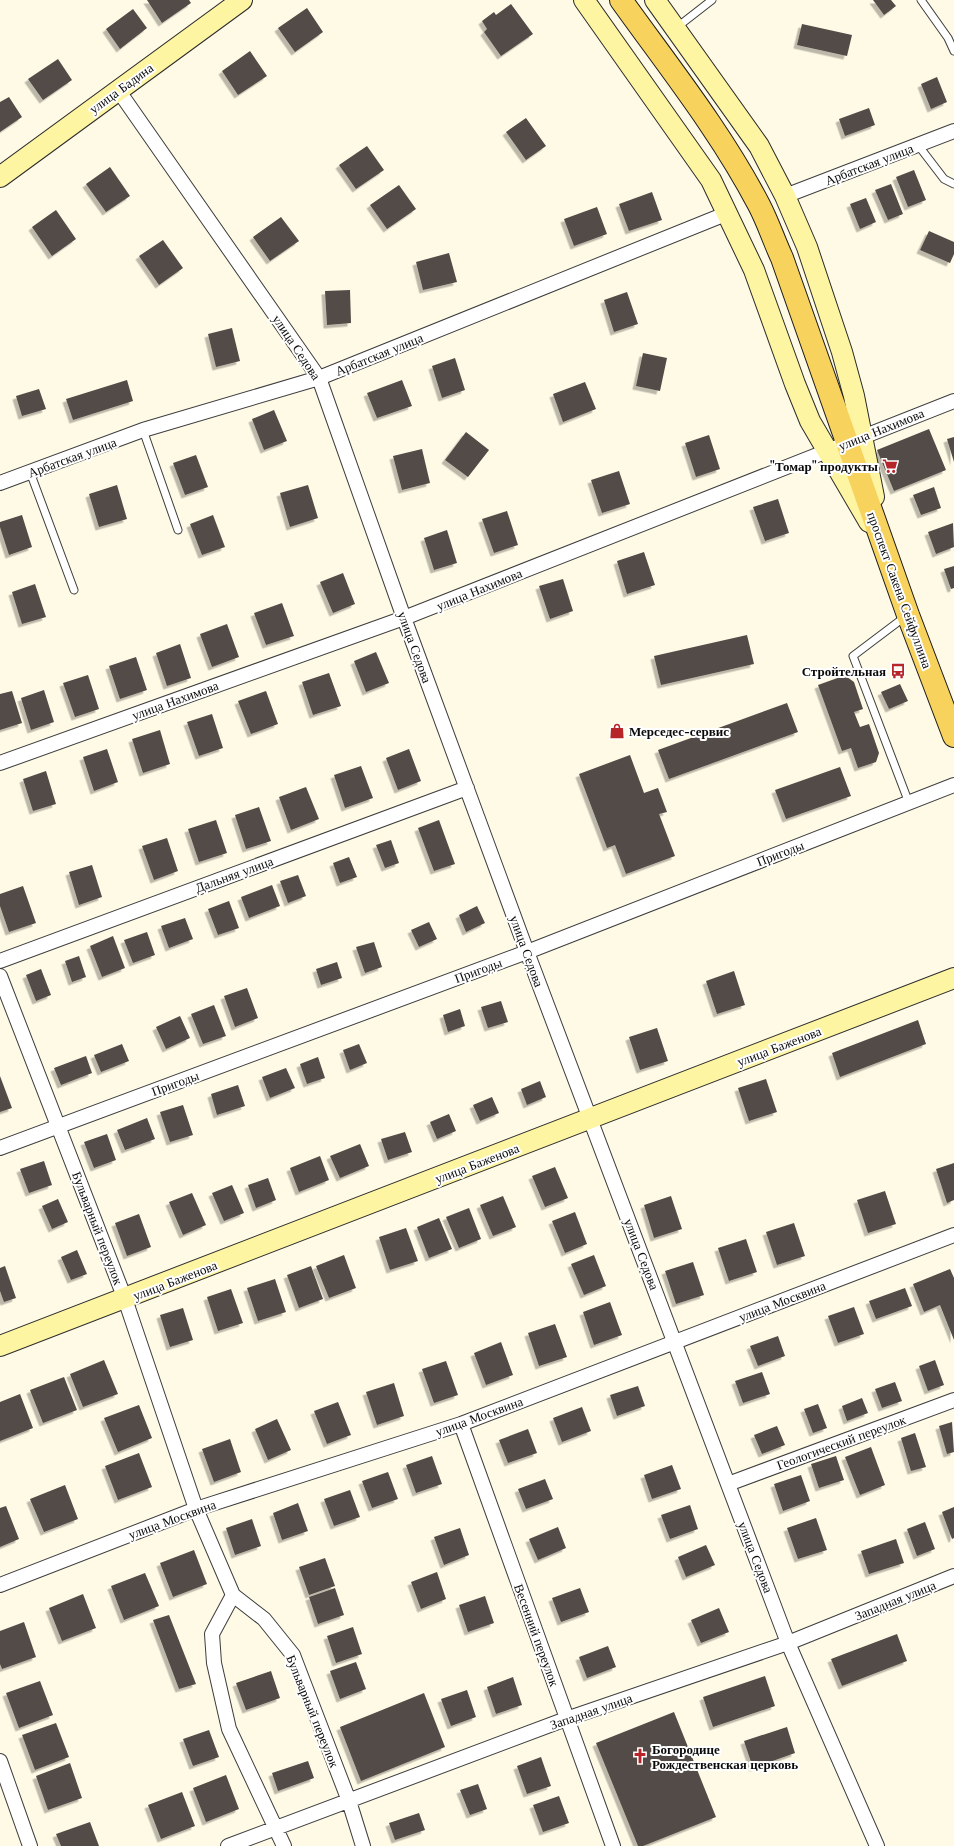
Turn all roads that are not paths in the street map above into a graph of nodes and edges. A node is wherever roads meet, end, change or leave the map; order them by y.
1 (242, 0) edge
2 (584, 0) edge
3 (621, 0) edge
4 (655, 0) edge
5 (712, 0) edge
6 (921, 0) edge
7 (675, 28) junction
8 (954, 51) edge
9 (118, 90) junction
10 (954, 131) edge
11 (918, 145) junction
12 (0, 177) edge
13 (954, 184) edge
14 (785, 196) junction
15 (728, 213) junction
16 (320, 378) junction
17 (954, 401) edge
18 (143, 430) junction
19 (855, 440) junction
20 (826, 451) junction
21 (30, 472) junction
22 (0, 483) edge
23 (178, 530) dead end
24 (884, 546) junction
25 (74, 590) dead end
26 (908, 615) junction
27 (404, 618) junction
28 (954, 736) edge
29 (0, 763) edge
30 (954, 785) edge
31 (467, 788) junction
32 (909, 803) junction
33 (527, 952) junction
34 (0, 961) edge
35 (0, 976) edge
36 (954, 978) edge
37 (591, 1119) junction
38 (59, 1126) junction
39 (0, 1148) edge
40 (954, 1235) edge
41 (125, 1299) junction
42 (675, 1343) junction
43 (0, 1346) edge
44 (954, 1400) edge
45 (461, 1424) junction
46 (728, 1484) junction
47 (196, 1509) junction
48 (954, 1576) edge
49 (0, 1585) edge
50 (234, 1595) junction
51 (788, 1643) junction
52 (566, 1719) junction
53 (0, 1761) edge
54 (349, 1801) junction
55 (276, 1828) junction
56 (30, 1846) edge
57 (228, 1846) edge
58 (284, 1846) edge
59 (363, 1846) edge
60 (613, 1846) edge
61 (877, 1846) edge

1 - 9 street, улица Бадина
2 - 15 street
3 - 19 main road, проспект Сакена Сейфуллина
4 - 7 street
5 - 7 lane
6 - 8 lane
7 - 14 street
9 - 12 street, улица Бадина
9 - 16 street, улица Седова
10 - 11 street, Арбатская улица
11 - 13 lane
11 - 14 street, Арбатская улица
14 - 19 street
15 - 16 street, Арбатская улица
15 - 20 street
16 - 18 street, Арбатская улица
16 - 27 street, улица Седова
17 - 19 street, улица Нахимова
18 - 21 street, Арбатская улица
18 - 23 lane
19 - 20 street, улица Нахимова
19 - 24 main road, проспект Сакена Сейфуллина
20 - 24 street
20 - 27 street, улица Нахимова
21 - 22 street, Арбатская улица
21 - 25 lane
24 - 26 main road, проспект Сакена Сейфуллина
26 - 28 main road, проспект Сакена Сейфуллина
26 - 32 lane
27 - 29 street, улица Нахимова
27 - 31 street, улица Седова
30 - 32 street, Пригоды
31 - 33 street, улица Седова
31 - 34 street, Дальняя улица
32 - 33 street, Пригоды
33 - 37 street, улица Седова
33 - 38 street, Пригоды
35 - 38 street, Бульварный переулок
36 - 37 street, улица Баженова
37 - 41 street, улица Баженова
37 - 42 street, улица Седова
38 - 39 street, Пригоды
38 - 41 street, Бульварный переулок
40 - 42 street, улица Москвина
41 - 43 street, улица Баженова
41 - 47 street, Бульварный переулок
42 - 45 street, улица Москвина
42 - 46 street, улица Седова
44 - 46 street, Геологический переулок
45 - 47 street, улица Москвина
45 - 52 street, Весенний переулок
46 - 51 street, улица Седова
47 - 49 street, улица Москвина
47 - 50 street, Бульварный переулок
48 - 51 street, Западная улица
50 - 54 street, Бульварный переулок
50 - 55 street
51 - 52 street, Западная улица
51 - 61 street, улица Седова
52 - 54 street, Западная улица
52 - 60 street, Весенний переулок
53 - 56 street
54 - 55 street, Западная улица
54 - 59 street, Бульварный переулок
55 - 57 street, Западная улица
55 - 58 street

